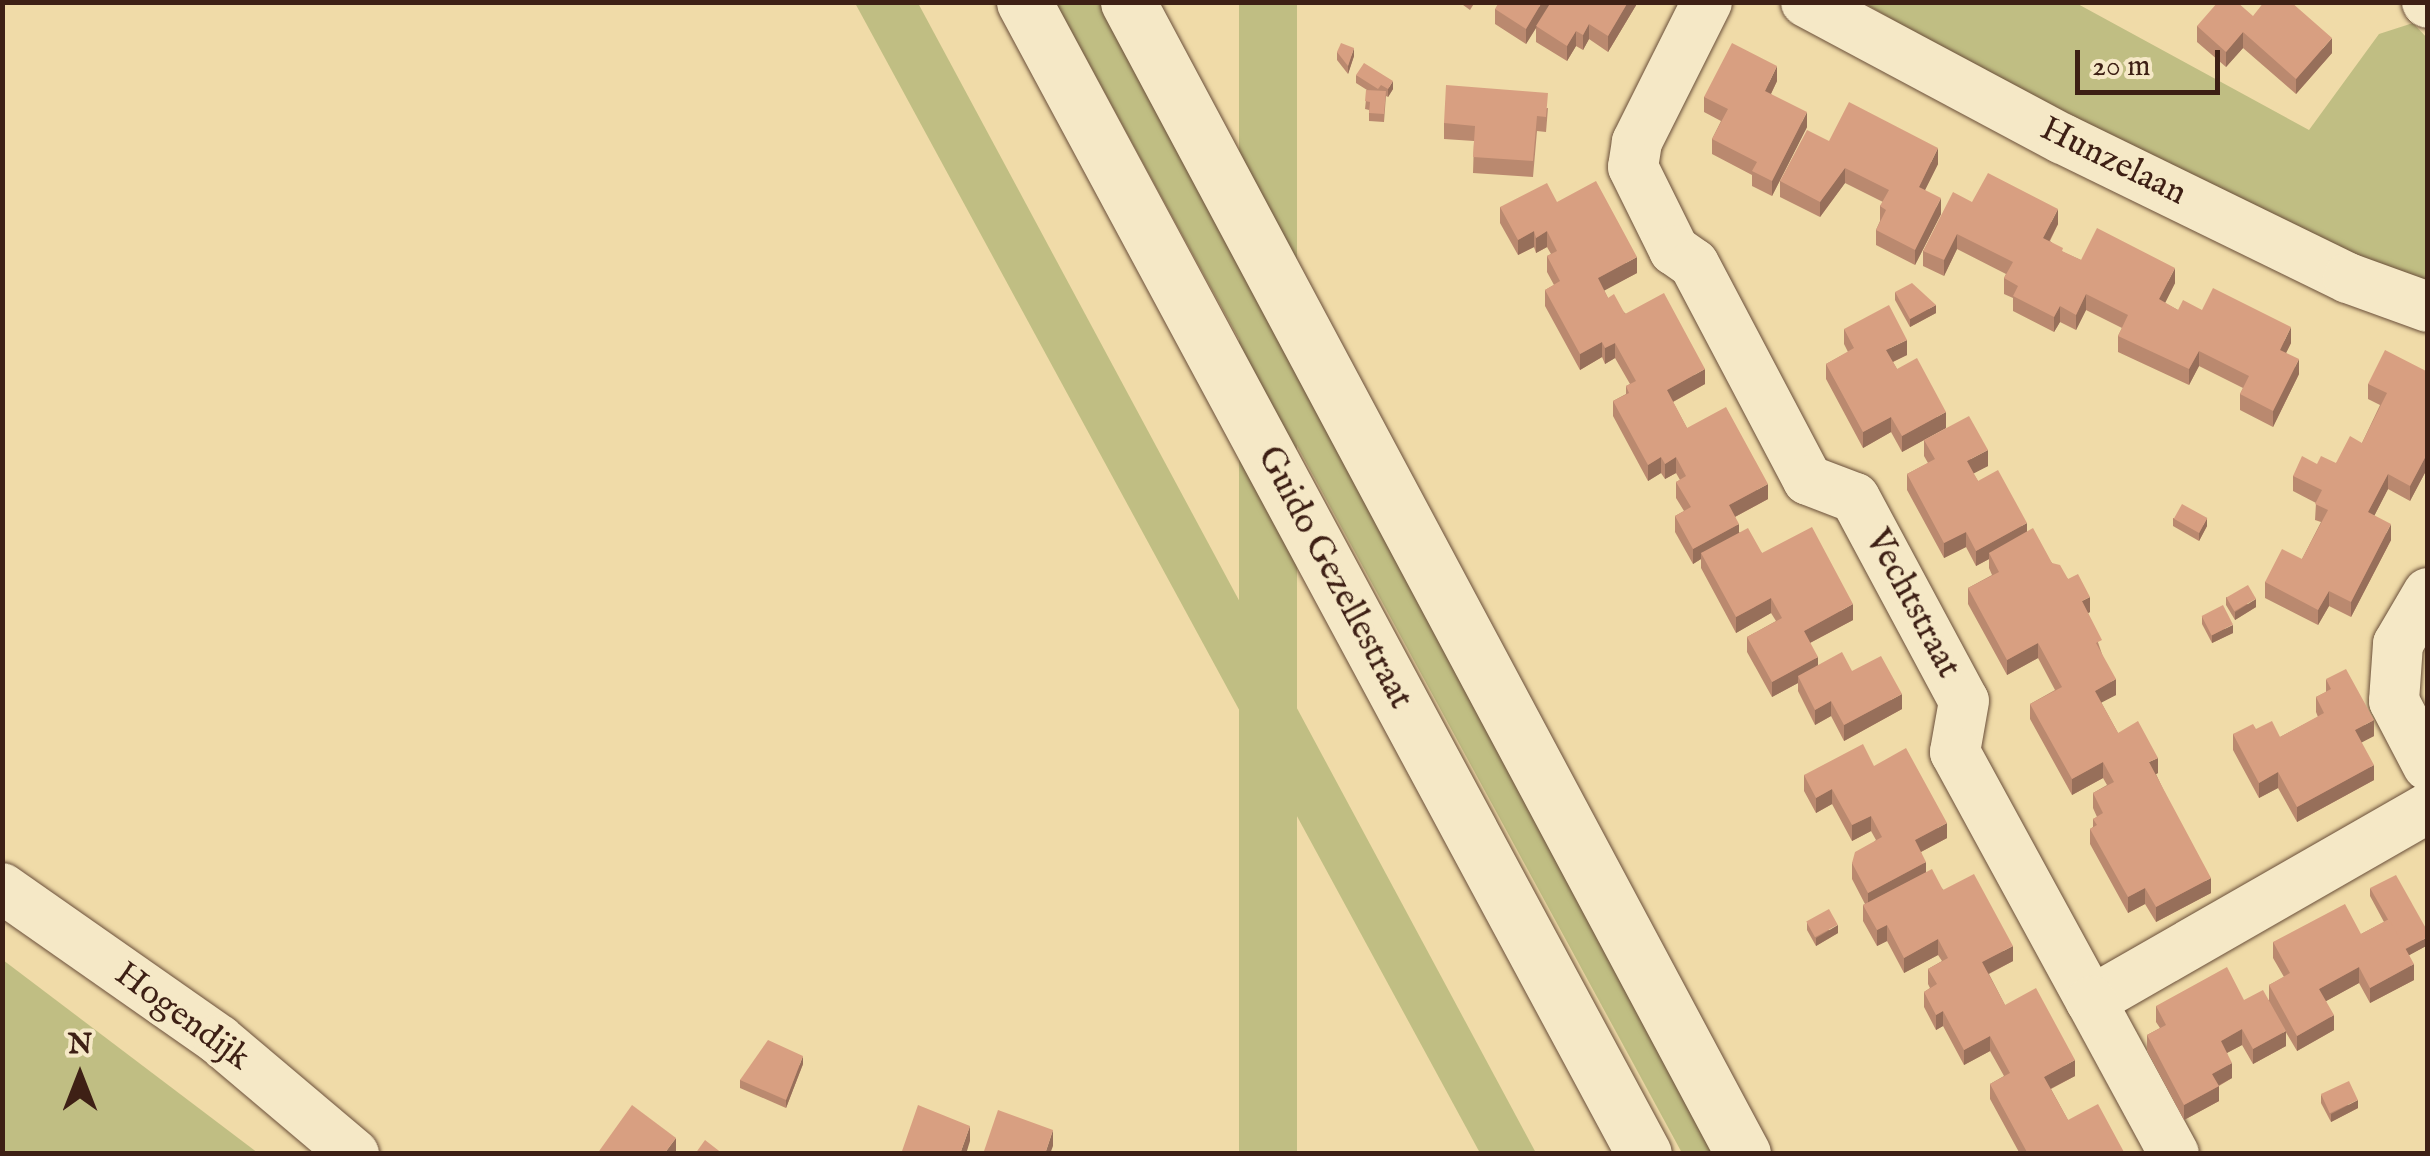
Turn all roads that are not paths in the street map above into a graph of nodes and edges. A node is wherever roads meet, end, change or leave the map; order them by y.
1 (1024, 2) edge
2 (1128, 2) edge
3 (1707, 2) edge
4 (1806, 2) edge
5 (2428, 306) edge
6 (2428, 592) edge
7 (2428, 766) edge
8 (2428, 808) edge
9 (2, 888) edge
10 (2091, 1000) junction
11 (354, 1154) edge
12 (1644, 1154) edge
13 (1743, 1154) edge
14 (2174, 1154) edge

1 - 12 main road, Guido Gezellestraat
2 - 13 main road
3 - 10 street, Vechtstraat
4 - 5 street, Hunzelaan
6 - 7 street
8 - 10 street
9 - 11 street, Hogendijk
10 - 14 street

